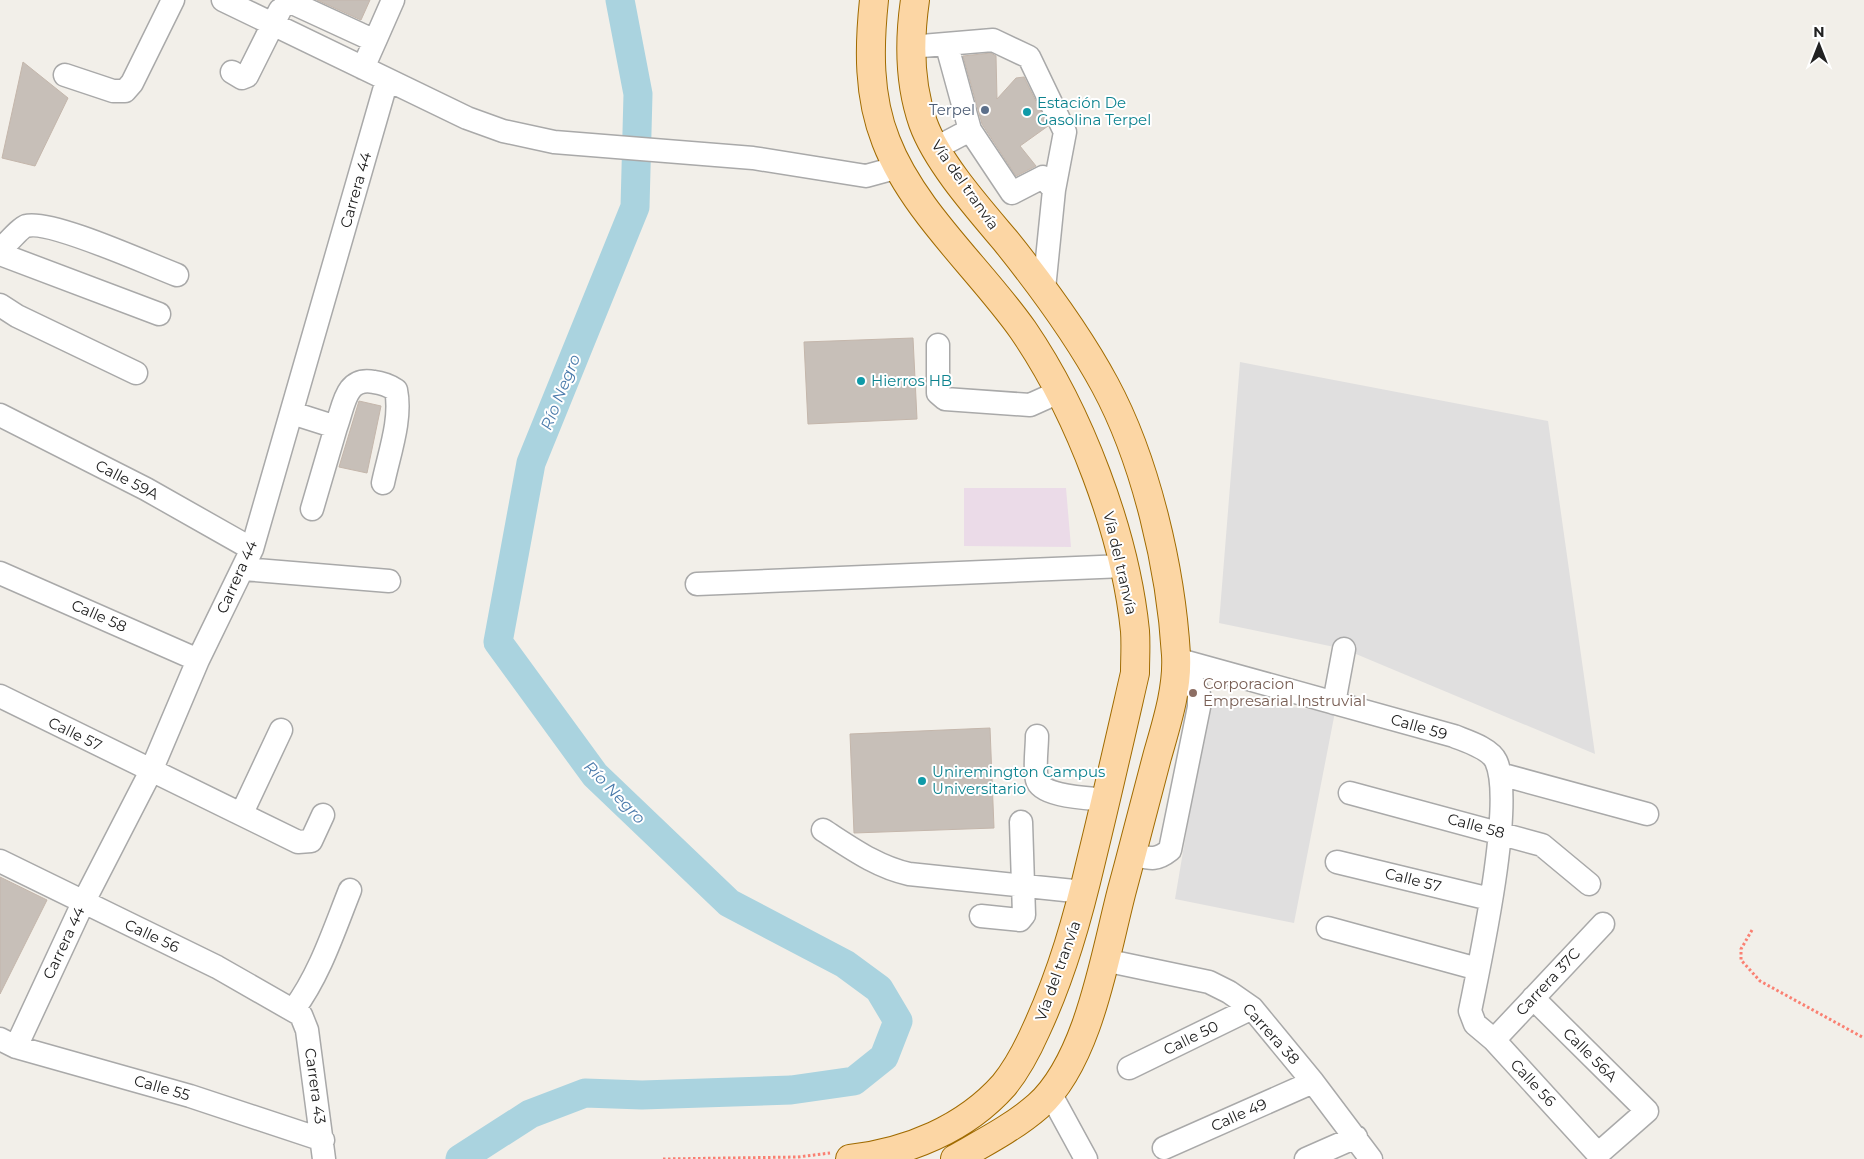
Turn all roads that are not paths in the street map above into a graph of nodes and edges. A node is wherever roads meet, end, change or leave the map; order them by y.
1 (173, 0) edge
2 (223, 0) edge
3 (286, 0) edge
4 (393, 0) edge
5 (874, 0) edge
6 (915, 0) edge
7 (274, 23) junction
8 (375, 42) junction
9 (946, 46) junction
10 (910, 47) junction
11 (364, 68) junction
12 (232, 72) dead end
13 (65, 75) dead end
14 (387, 80) junction
15 (970, 130) junction
16 (930, 137) junction
17 (899, 167) junction
18 (958, 181) junction
19 (1054, 190) junction
20 (0, 250) edge
21 (0, 254) edge
22 (176, 275) dead end
23 (1044, 289) junction
24 (0, 305) edge
25 (159, 314) dead end
26 (938, 345) dead end
27 (136, 373) dead end
28 (1059, 392) junction
29 (292, 413) junction
30 (0, 415) edge
31 (336, 427) junction
32 (382, 483) dead end
33 (312, 509) dead end
34 (247, 559) junction
35 (1124, 566) junction
36 (0, 573) edge
37 (390, 580) dead end
38 (698, 584) dead end
39 (1344, 649) dead end
40 (198, 660) junction
41 (1175, 670) junction
42 (0, 696) edge
43 (1334, 703) junction
44 (281, 730) dead end
45 (1036, 736) dead end
46 (151, 771) junction
47 (1500, 774) junction
48 (1350, 793) dead end
49 (1106, 800) junction
50 (242, 813) junction
51 (1647, 814) dead end
52 (323, 815) dead end
53 (1021, 822) dead end
54 (823, 830) dead end
55 (1500, 832) junction
56 (1132, 854) junction
57 (0, 861) edge
58 (1337, 862) dead end
59 (1589, 884) dead end
60 (1024, 886) junction
61 (350, 890) dead end
62 (1084, 892) junction
63 (1490, 900) junction
64 (82, 903) junction
65 (981, 916) dead end
66 (1603, 924) dead end
67 (1328, 928) dead end
68 (1104, 960) junction
69 (1478, 970) junction
70 (1533, 998) junction
71 (1252, 1008) junction
72 (298, 1012) junction
73 (1494, 1040) junction
74 (8, 1043) edge
75 (1129, 1068) dead end
76 (1313, 1082) junction
77 (1050, 1093) junction
78 (1356, 1137) junction
79 (1164, 1148) dead end
80 (324, 1149) edge
81 (1598, 1154) joint
82 (842, 1156) edge
83 (955, 1159) edge
84 (1086, 1159) edge
85 (1306, 1159) edge
86 (1371, 1159) edge

1 - 13 street
2 - 7 street
3 - 7 street
3 - 8 street
4 - 8 street
5 - 17 main road, Vía del tranvía
6 - 10 main road, Vía del tranvía
7 - 11 street
7 - 12 street
8 - 11 street
9 - 10 street
9 - 15 street
9 - 19 street
10 - 16 main road, Vía del tranvía
11 - 14 street
14 - 17 street
14 - 29 street, Carrera 44
15 - 16 street
15 - 19 street
16 - 17 main road
16 - 18 main road, Vía del tranvía
17 - 18 main road
17 - 28 main road, Vía del tranvía
18 - 23 main road, Vía del tranvía
19 - 23 street
20 - 22 street
21 - 25 street
23 - 41 main road, Vía del tranvía
24 - 27 street
26 - 28 street
28 - 35 main road, Vía del tranvía
29 - 31 street
29 - 34 street, Carrera 44
30 - 34 street, Calle 59A
31 - 32 street
31 - 33 street
34 - 37 street
34 - 40 street, Carrera 44
35 - 38 street
35 - 49 main road, Vía del tranvía
36 - 40 street, Calle 58
39 - 43 street
40 - 46 street, Carrera 44
41 - 43 street, Calle 59
41 - 56 main road, Vía del tranvía
41 - 56 street
42 - 46 street, Calle 57
43 - 47 street, Calle 59
44 - 50 street
45 - 49 street
46 - 50 street, Calle 57
46 - 64 street, Carrera 44
47 - 51 street
47 - 55 street
48 - 55 street, Calle 58
49 - 62 main road, Vía del tranvía
50 - 52 street, Calle 57
53 - 60 street
54 - 60 street
55 - 59 street, Calle 58
55 - 63 street
56 - 68 main road, Vía del tranvía
57 - 64 street, Calle 56
58 - 63 street, Calle 57
60 - 62 street
60 - 65 street
61 - 72 street
62 - 82 main road, Vía del tranvía
63 - 69 street
64 - 72 street, Calle 56
64 - 74 street, Carrera 44
66 - 70 street, Carrera 37C
67 - 69 street
68 - 71 street, Carrera 38
68 - 77 main road, Vía del tranvía
69 - 73 street, Calle 56
70 - 73 street, Carrera 37C
70 - 81 street, Calle 56A
71 - 75 street, Calle 50
71 - 76 street, Carrera 38
72 - 80 street, Carrera 43
73 - 81 street, Calle 56
74 - 80 street, Calle 55
76 - 78 street, Carrera 38
76 - 79 street, Calle 49
77 - 83 main road, Vía del tranvía
77 - 84 street
78 - 85 street
78 - 86 street, Carrera 38

